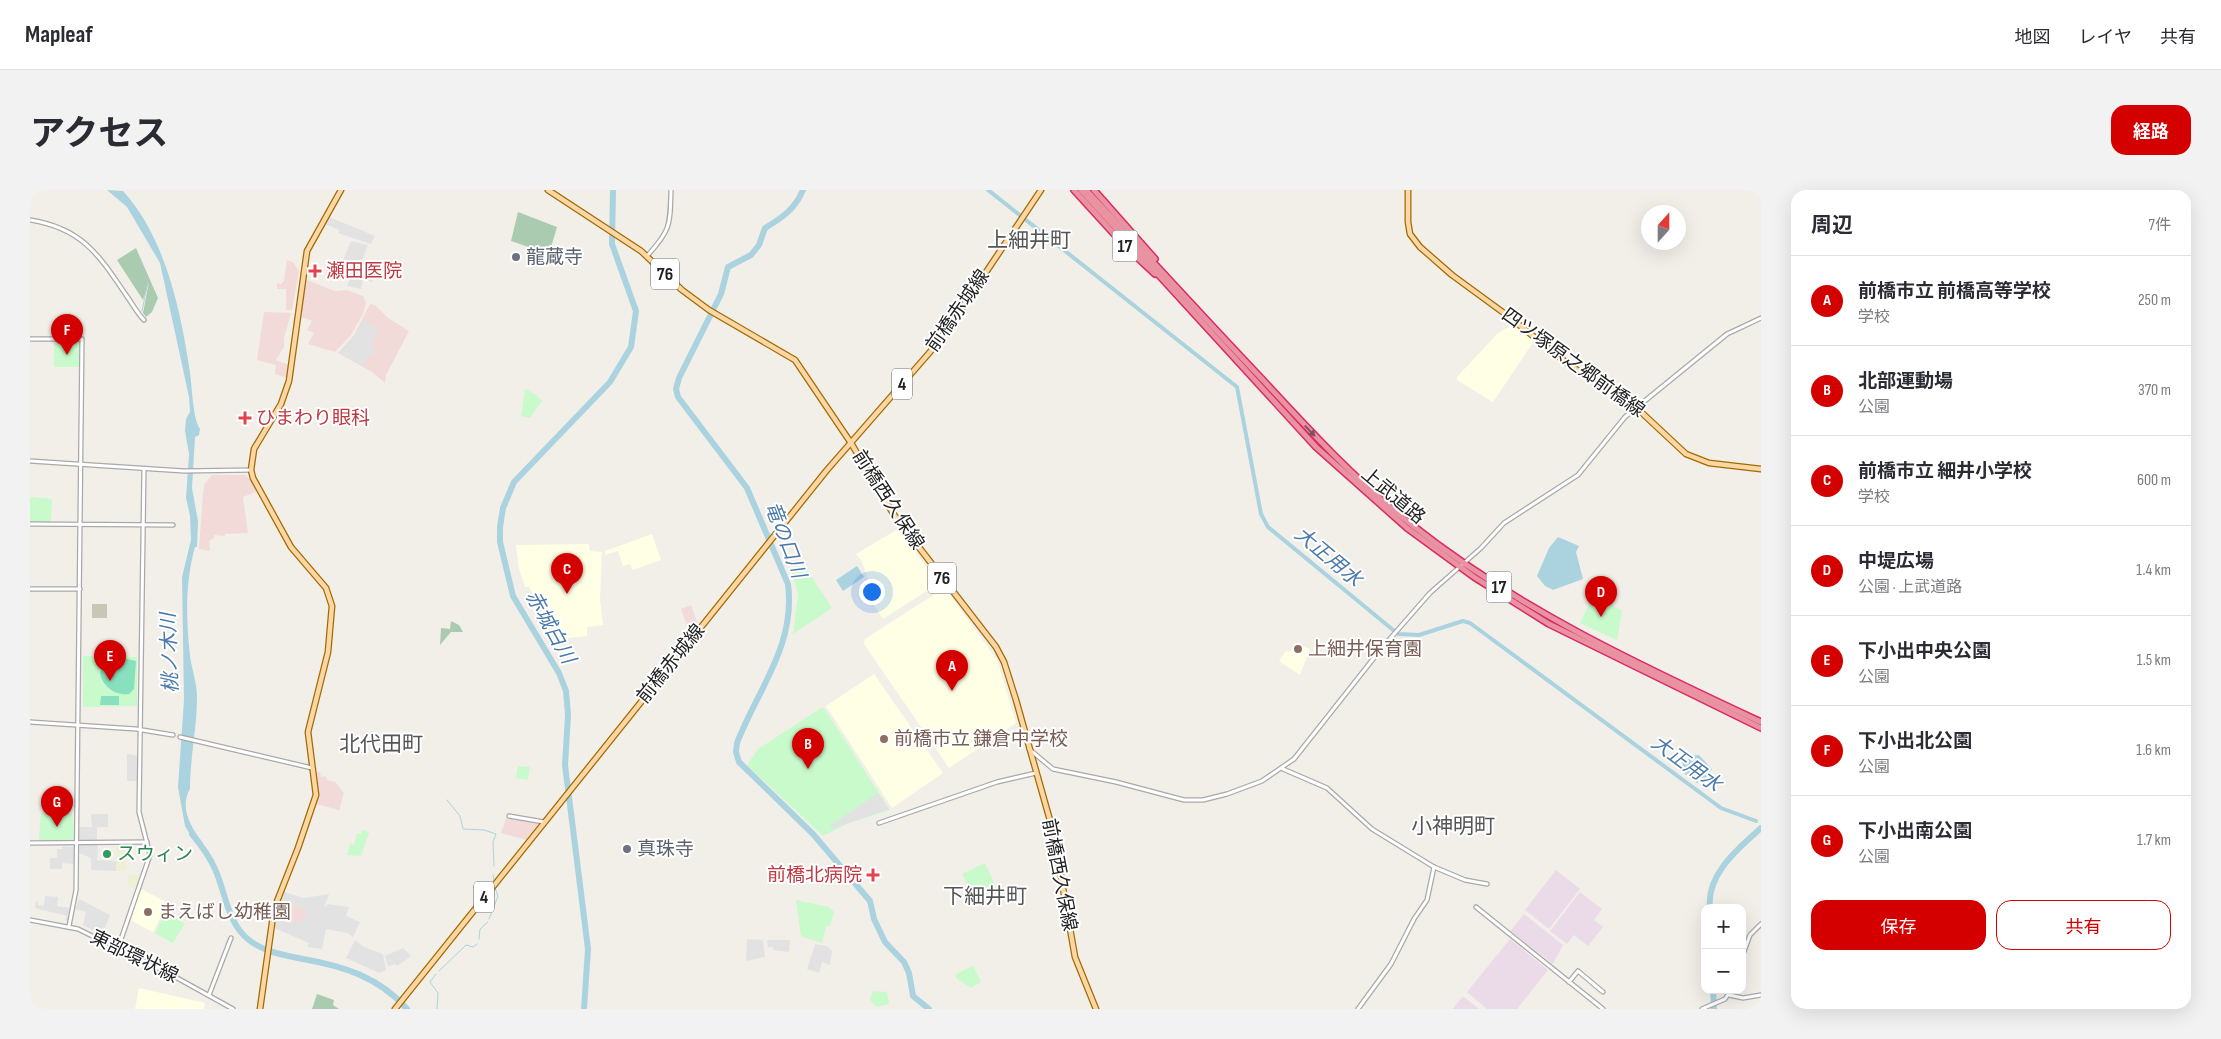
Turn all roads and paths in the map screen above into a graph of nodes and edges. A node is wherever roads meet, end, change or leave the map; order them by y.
1 (342, 190) edge
2 (548, 190) edge
3 (671, 190) edge
4 (1041, 190) edge
5 (1074, 190) edge
6 (1080, 190) edge
7 (1086, 190) edge
8 (1094, 190) edge
9 (1408, 190) edge
10 (30, 220) edge
11 (647, 256) junction
12 (1183, 297) junction
13 (1761, 318) edge
14 (144, 320) dead end
15 (30, 339) edge
16 (1637, 407) junction
17 (851, 442) junction
18 (30, 461) edge
19 (81, 465) junction
20 (144, 469) junction
21 (1761, 469) edge
22 (251, 470) junction
23 (30, 524) edge
24 (80, 525) junction
25 (143, 525) junction
26 (173, 525) dead end
27 (1461, 565) junction
28 (30, 589) edge
29 (80, 589) junction
30 (30, 722) edge
31 (1761, 722) edge
32 (78, 725) junction
33 (1761, 728) edge
34 (141, 729) junction
35 (173, 735) dead end
36 (180, 737) dead end
37 (1028, 748) junction
38 (312, 768) junction
39 (1283, 769) junction
40 (1036, 773) junction
41 (509, 816) dead end
42 (544, 822) junction
43 (879, 823) dead end
44 (147, 842) junction
45 (30, 843) edge
46 (76, 843) junction
47 (1434, 867) junction
48 (1487, 884) dead end
49 (1476, 907) dead end
50 (30, 920) edge
51 (1761, 924) edge
52 (69, 926) junction
53 (231, 938) dead end
54 (118, 948) junction
55 (1745, 949) edge
56 (1569, 982) junction
57 (1603, 992) dead end
58 (209, 995) junction
59 (1729, 995) joint
60 (1761, 995) edge
61 (395, 1008) edge
62 (233, 1009) edge
63 (260, 1009) edge
64 (1096, 1009) edge
65 (1358, 1009) edge
66 (1603, 1009) edge
67 (1702, 1009) edge

1 - 22 main road
2 - 11 main road, 前橋西久保線 / 76
3 - 11 street
4 - 17 main road, 前橋赤城線 / 4
5 - 12 highway, 17
6 - 12 highway, 上武道路 / 17
7 - 12 highway, 上武道路 / 17
8 - 12 highway, 17
9 - 16 main road, 四ツ塚原之郷前橋線
10 - 14 street
11 - 17 main road, 前橋西久保線 / 76
12 - 27 highway, 上武道路 / 17
13 - 16 street
15 - 19 street
16 - 21 main road, 四ツ塚原之郷前橋線
16 - 27 street
17 - 37 main road, 前橋西久保線 / 76
17 - 42 main road, 前橋赤城線 / 4
18 - 19 street
19 - 20 street
19 - 24 street
20 - 22 street
20 - 25 street
22 - 38 main road
23 - 24 street
24 - 25 street
24 - 29 street
25 - 26 street
25 - 34 street
27 - 31 highway, 上武道路 / 17
27 - 33 highway, 上武道路 / 17
27 - 39 street
28 - 29 street
29 - 32 street
30 - 32 street
32 - 34 street
32 - 46 street
34 - 35 street
34 - 44 street
36 - 38 street
37 - 39 street
37 - 40 main road, 前橋西久保線 / 76
38 - 63 main road
39 - 47 street
40 - 43 street
40 - 64 main road, 前橋西久保線 / 76
41 - 42 street
42 - 61 main road, 4
44 - 46 street
44 - 54 street
45 - 46 street
46 - 52 street
47 - 48 street
47 - 65 street
49 - 56 street
50 - 52 street, 東部環状線
51 - 55 street
52 - 54 street, 東部環状線
53 - 58 street
54 - 58 street, 東部環状線
56 - 57 street
56 - 66 street
58 - 62 street, 東部環状線
59 - 60 street
59 - 67 street

